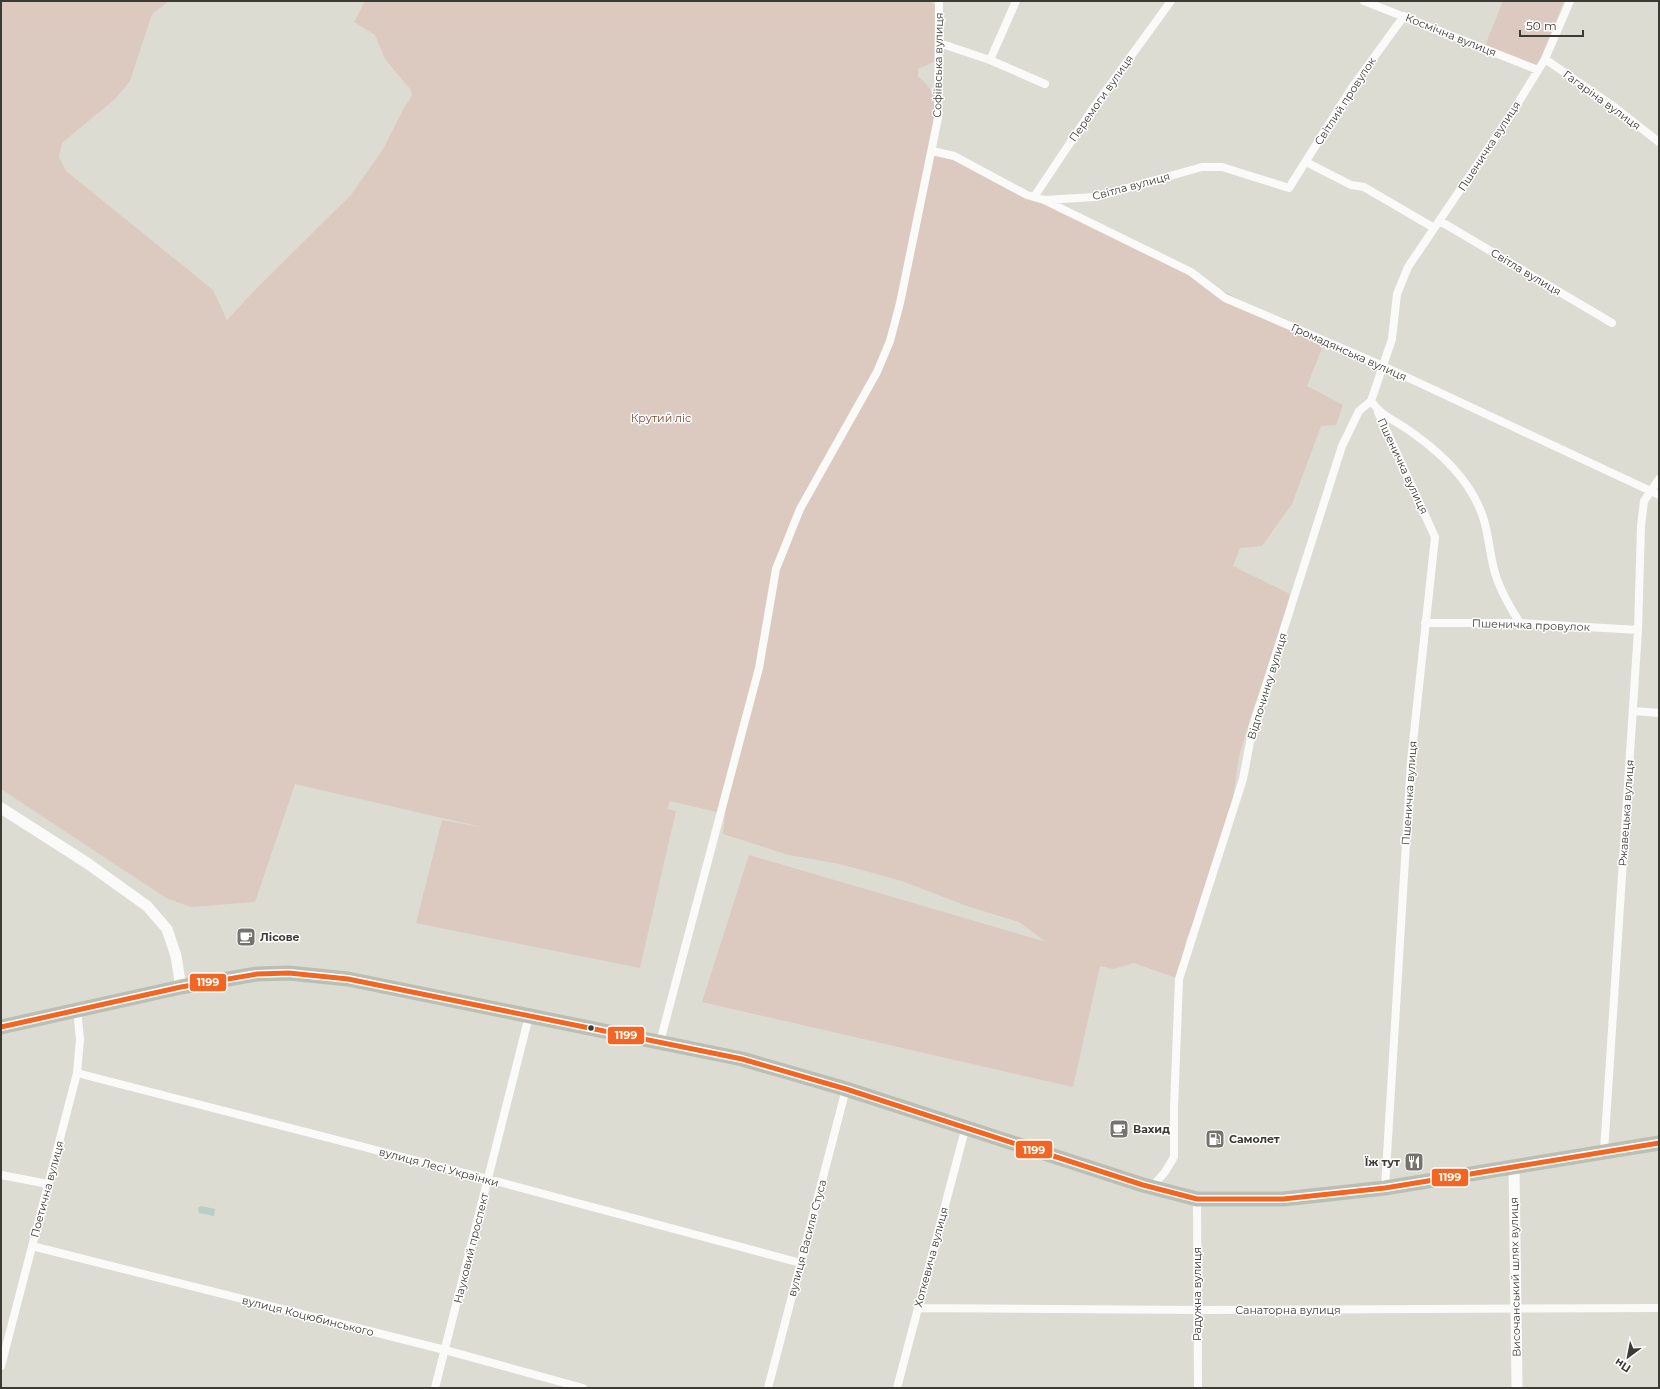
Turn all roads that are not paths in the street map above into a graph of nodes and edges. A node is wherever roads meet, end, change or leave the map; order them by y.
1 (939, 1) edge
2 (1016, 1) edge
3 (1171, 1) edge
4 (1364, 1) edge
5 (1570, 1) edge
6 (1404, 16) junction
7 (939, 43) junction
8 (1545, 59) junction
9 (990, 60) junction
10 (1538, 70) junction
11 (1045, 84) dead end
12 (1659, 142) edge
13 (932, 152) junction
14 (1306, 162) junction
15 (1289, 188) joint
16 (1034, 197) junction
17 (1044, 200) junction
18 (1440, 221) junction
19 (1434, 228) junction
20 (1612, 323) dead end
21 (1383, 366) junction
22 (1371, 402) junction
23 (1378, 412) junction
24 (1659, 479) edge
25 (1655, 494) edge
26 (1425, 623) junction
27 (1520, 623) junction
28 (1638, 630) junction
29 (1632, 711) junction
30 (1659, 713) edge
31 (1, 808) edge
32 (181, 987) junction
33 (77, 1010) junction
34 (529, 1016) junction
35 (1, 1027) edge
36 (660, 1042) junction
37 (77, 1073) junction
38 (846, 1089) junction
39 (966, 1126) junction
40 (1659, 1143) edge
41 (1604, 1152) junction
42 (1514, 1167) junction
43 (1, 1175) edge
44 (488, 1179) junction
45 (48, 1184) junction
46 (1152, 1187) junction
47 (1385, 1188) junction
48 (1197, 1199) junction
49 (32, 1246) junction
50 (801, 1263) junction
51 (918, 1308) junction
52 (1516, 1308) junction
53 (1659, 1308) edge
54 (1198, 1310) junction
55 (445, 1350) junction
56 (1, 1366) edge
57 (435, 1388) edge
58 (583, 1388) edge
59 (768, 1388) edge
60 (897, 1388) edge
61 (1198, 1388) edge
62 (1517, 1388) edge

1 - 7 street, Софіївська вулиця
2 - 9 street
3 - 16 street, Перемоги вулиця
4 - 6 street, Космічна вулиця
5 - 8 street, Пшеничка вулиця
6 - 10 street, Космічна вулиця
6 - 14 street, Світлий провулок
7 - 9 street
7 - 13 street, Софіївська вулиця
8 - 10 street, Пшеничка вулиця
8 - 12 street, Гагаріна вулиця
9 - 11 street
10 - 18 street, Пшеничка вулиця
13 - 16 street, Світла вулиця
13 - 36 street, Софіївська вулиця
14 - 15 street, Світлий провулок
14 - 19 street
15 - 17 street, Світла вулиця
16 - 17 street, Світла вулиця
17 - 21 street, Громадянська вулиця
18 - 19 street, Пшеничка вулиця
18 - 20 street, Світла вулиця
19 - 21 street, Пшеничка вулиця
21 - 22 street, Пшеничка вулиця
21 - 25 street, Громадянська вулиця
22 - 23 street
22 - 46 street, Відпочинку вулиця
23 - 26 street, Пшеничка вулиця
23 - 27 street
24 - 25 street, Ржавецька вулиця
25 - 28 street, Ржавецька вулиця
26 - 27 street, Пшеничка провулок
26 - 47 street, Пшеничка вулиця
27 - 28 street, Пшеничка провулок
28 - 29 street, Ржавецька вулиця
29 - 30 street
29 - 41 street, Ржавецька вулиця
31 - 32 street
32 - 33 highway
32 - 34 highway
33 - 35 highway
33 - 37 street, Поетична вулиця
34 - 36 highway
34 - 44 street, Науковий проспект
36 - 38 highway
37 - 44 street, вулиця Лесі Українки
37 - 45 street, Поетична вулиця
38 - 39 highway
38 - 50 street, вулиця Василя Стуса
39 - 46 highway
39 - 51 street, Хоткевича вулиця
40 - 41 highway
41 - 42 highway
42 - 47 highway
42 - 52 street, Височанський шлях вулиця
43 - 45 street
44 - 50 street, вулиця Лесі Українки
44 - 55 street, Науковий проспект
45 - 49 street, Поетична вулиця
46 - 48 highway
47 - 48 highway
48 - 54 street, Радужна вулиця
49 - 55 street, вулиця Коцюбинського
49 - 56 street, Поетична вулиця
50 - 59 street, вулиця Василя Стуса
51 - 54 street, Санаторна вулиця
51 - 60 street, Хоткевича вулиця
52 - 53 street, Санаторна вулиця
52 - 54 street, Санаторна вулиця
52 - 62 street, Височанський шлях вулиця
54 - 61 street, Радужна вулиця
55 - 57 street, Науковий проспект
55 - 58 street, вулиця Коцюбинського

